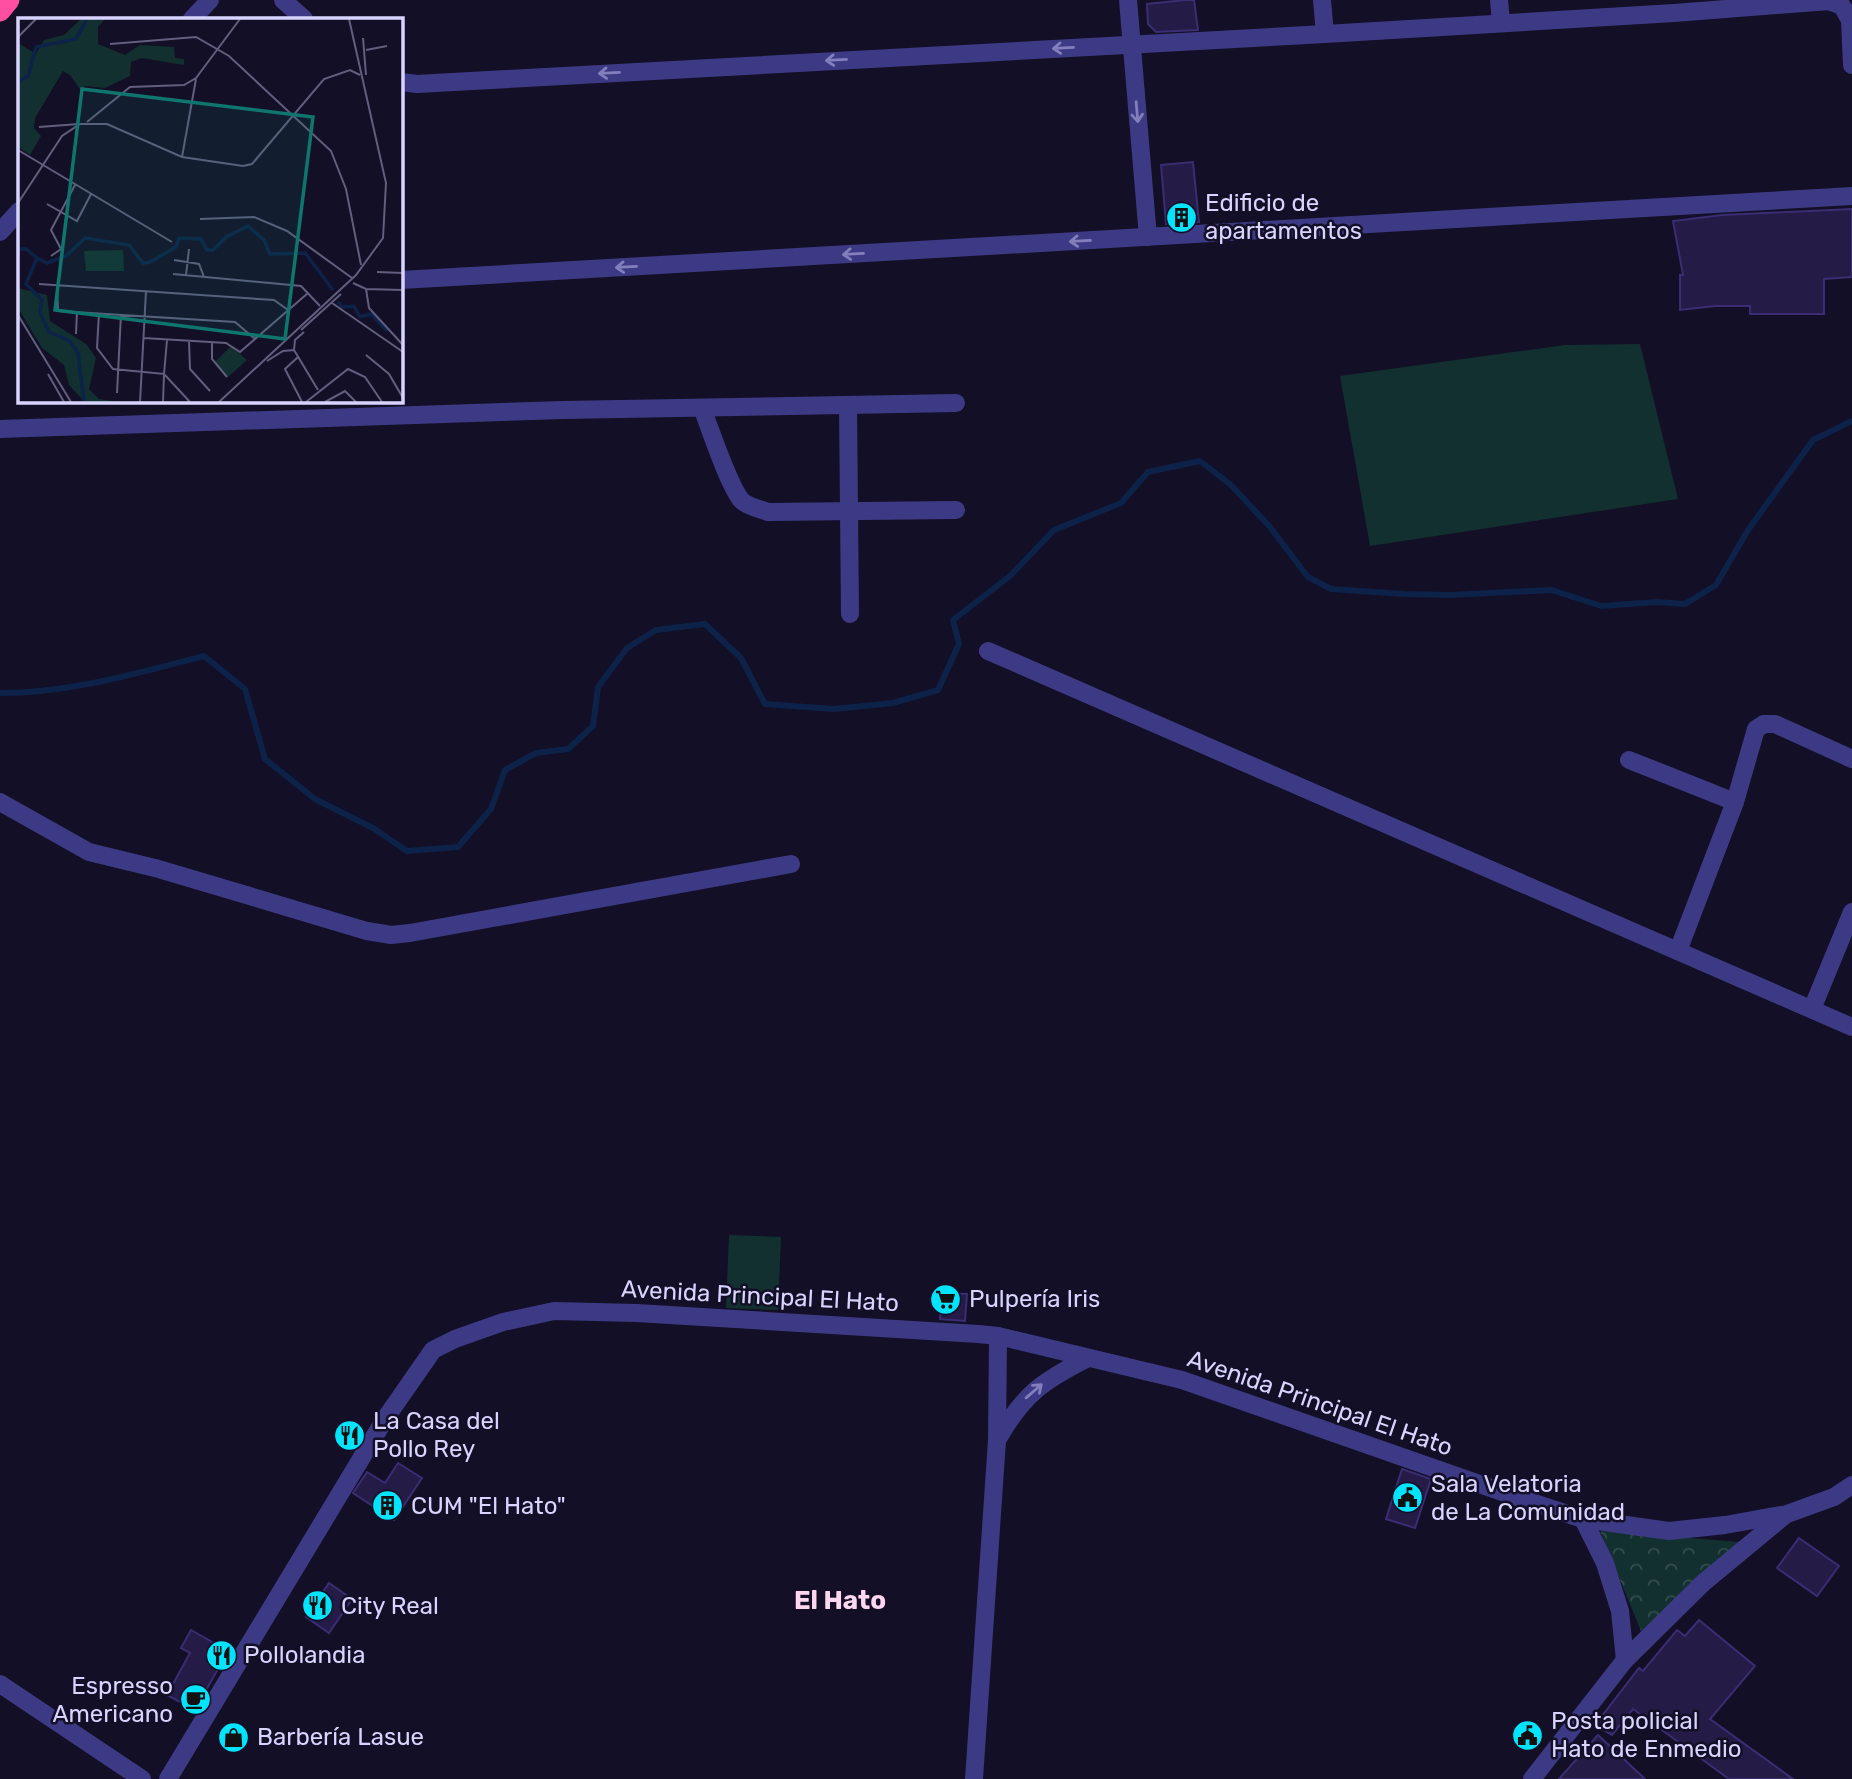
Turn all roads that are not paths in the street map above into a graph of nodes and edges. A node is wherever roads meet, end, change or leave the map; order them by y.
1 (9, 0) edge
2 (210, 0) edge
3 (283, 0) edge
4 (1128, 0) edge
5 (1322, 0) edge
6 (1499, 0) edge
7 (1674, 7) edge
8 (0, 10) edge
9 (193, 18) edge
10 (303, 18) edge
11 (1501, 22) junction
12 (1325, 34) junction
13 (1131, 44) junction
14 (1852, 65) edge
15 (402, 82) edge
16 (1852, 196) edge
17 (18, 213) edge
18 (8, 232) edge
19 (1148, 237) junction
20 (402, 280) edge
21 (956, 403) dead end
22 (848, 405) junction
23 (702, 408) junction
24 (0, 429) edge
25 (956, 510) dead end
26 (849, 511) junction
27 (850, 614) dead end
28 (988, 651) dead end
29 (1852, 759) edge
30 (1629, 760) dead end
31 (0, 802) edge
32 (1735, 802) junction
33 (791, 864) dead end
34 (1852, 912) edge
35 (1678, 951) junction
36 (1812, 1010) junction
37 (1852, 1027) edge
38 (998, 1336) junction
39 (1086, 1359) junction
40 (997, 1440) junction
41 (1852, 1485) edge
42 (1843, 1496) edge
43 (1787, 1514) junction
44 (1583, 1519) junction
45 (1625, 1660) junction
46 (0, 1684) edge
47 (142, 1779) edge
48 (168, 1779) edge
49 (974, 1779) edge
50 (1532, 1779) edge

1 - 8 highway
2 - 9 street
3 - 10 street
4 - 13 street
5 - 12 street
6 - 11 street
7 - 11 street
7 - 14 street
11 - 12 street
12 - 13 street
13 -> 15 street
13 -> 19 street
16 - 19 street
17 - 18 street
19 -> 20 street
21 - 22 street
22 - 23 street
22 - 26 street
23 - 24 street
23 - 26 street
25 - 26 street
26 - 27 street
28 - 35 street
29 - 32 street
30 - 32 street
31 - 33 street
32 - 35 street
34 - 36 street
35 - 36 street
36 - 37 street
38 - 39 street, Avenida Principal El Hato
38 - 40 street
38 - 48 street, Avenida Principal El Hato
40 -> 39 street
39 - 44 street, Avenida Principal El Hato
40 - 49 street
41 - 42 street, Avenida Principal El Hato
42 - 43 street, Avenida Principal El Hato
43 - 44 street, Avenida Principal El Hato
43 - 45 street
44 - 45 street
45 - 50 street
46 - 47 street

